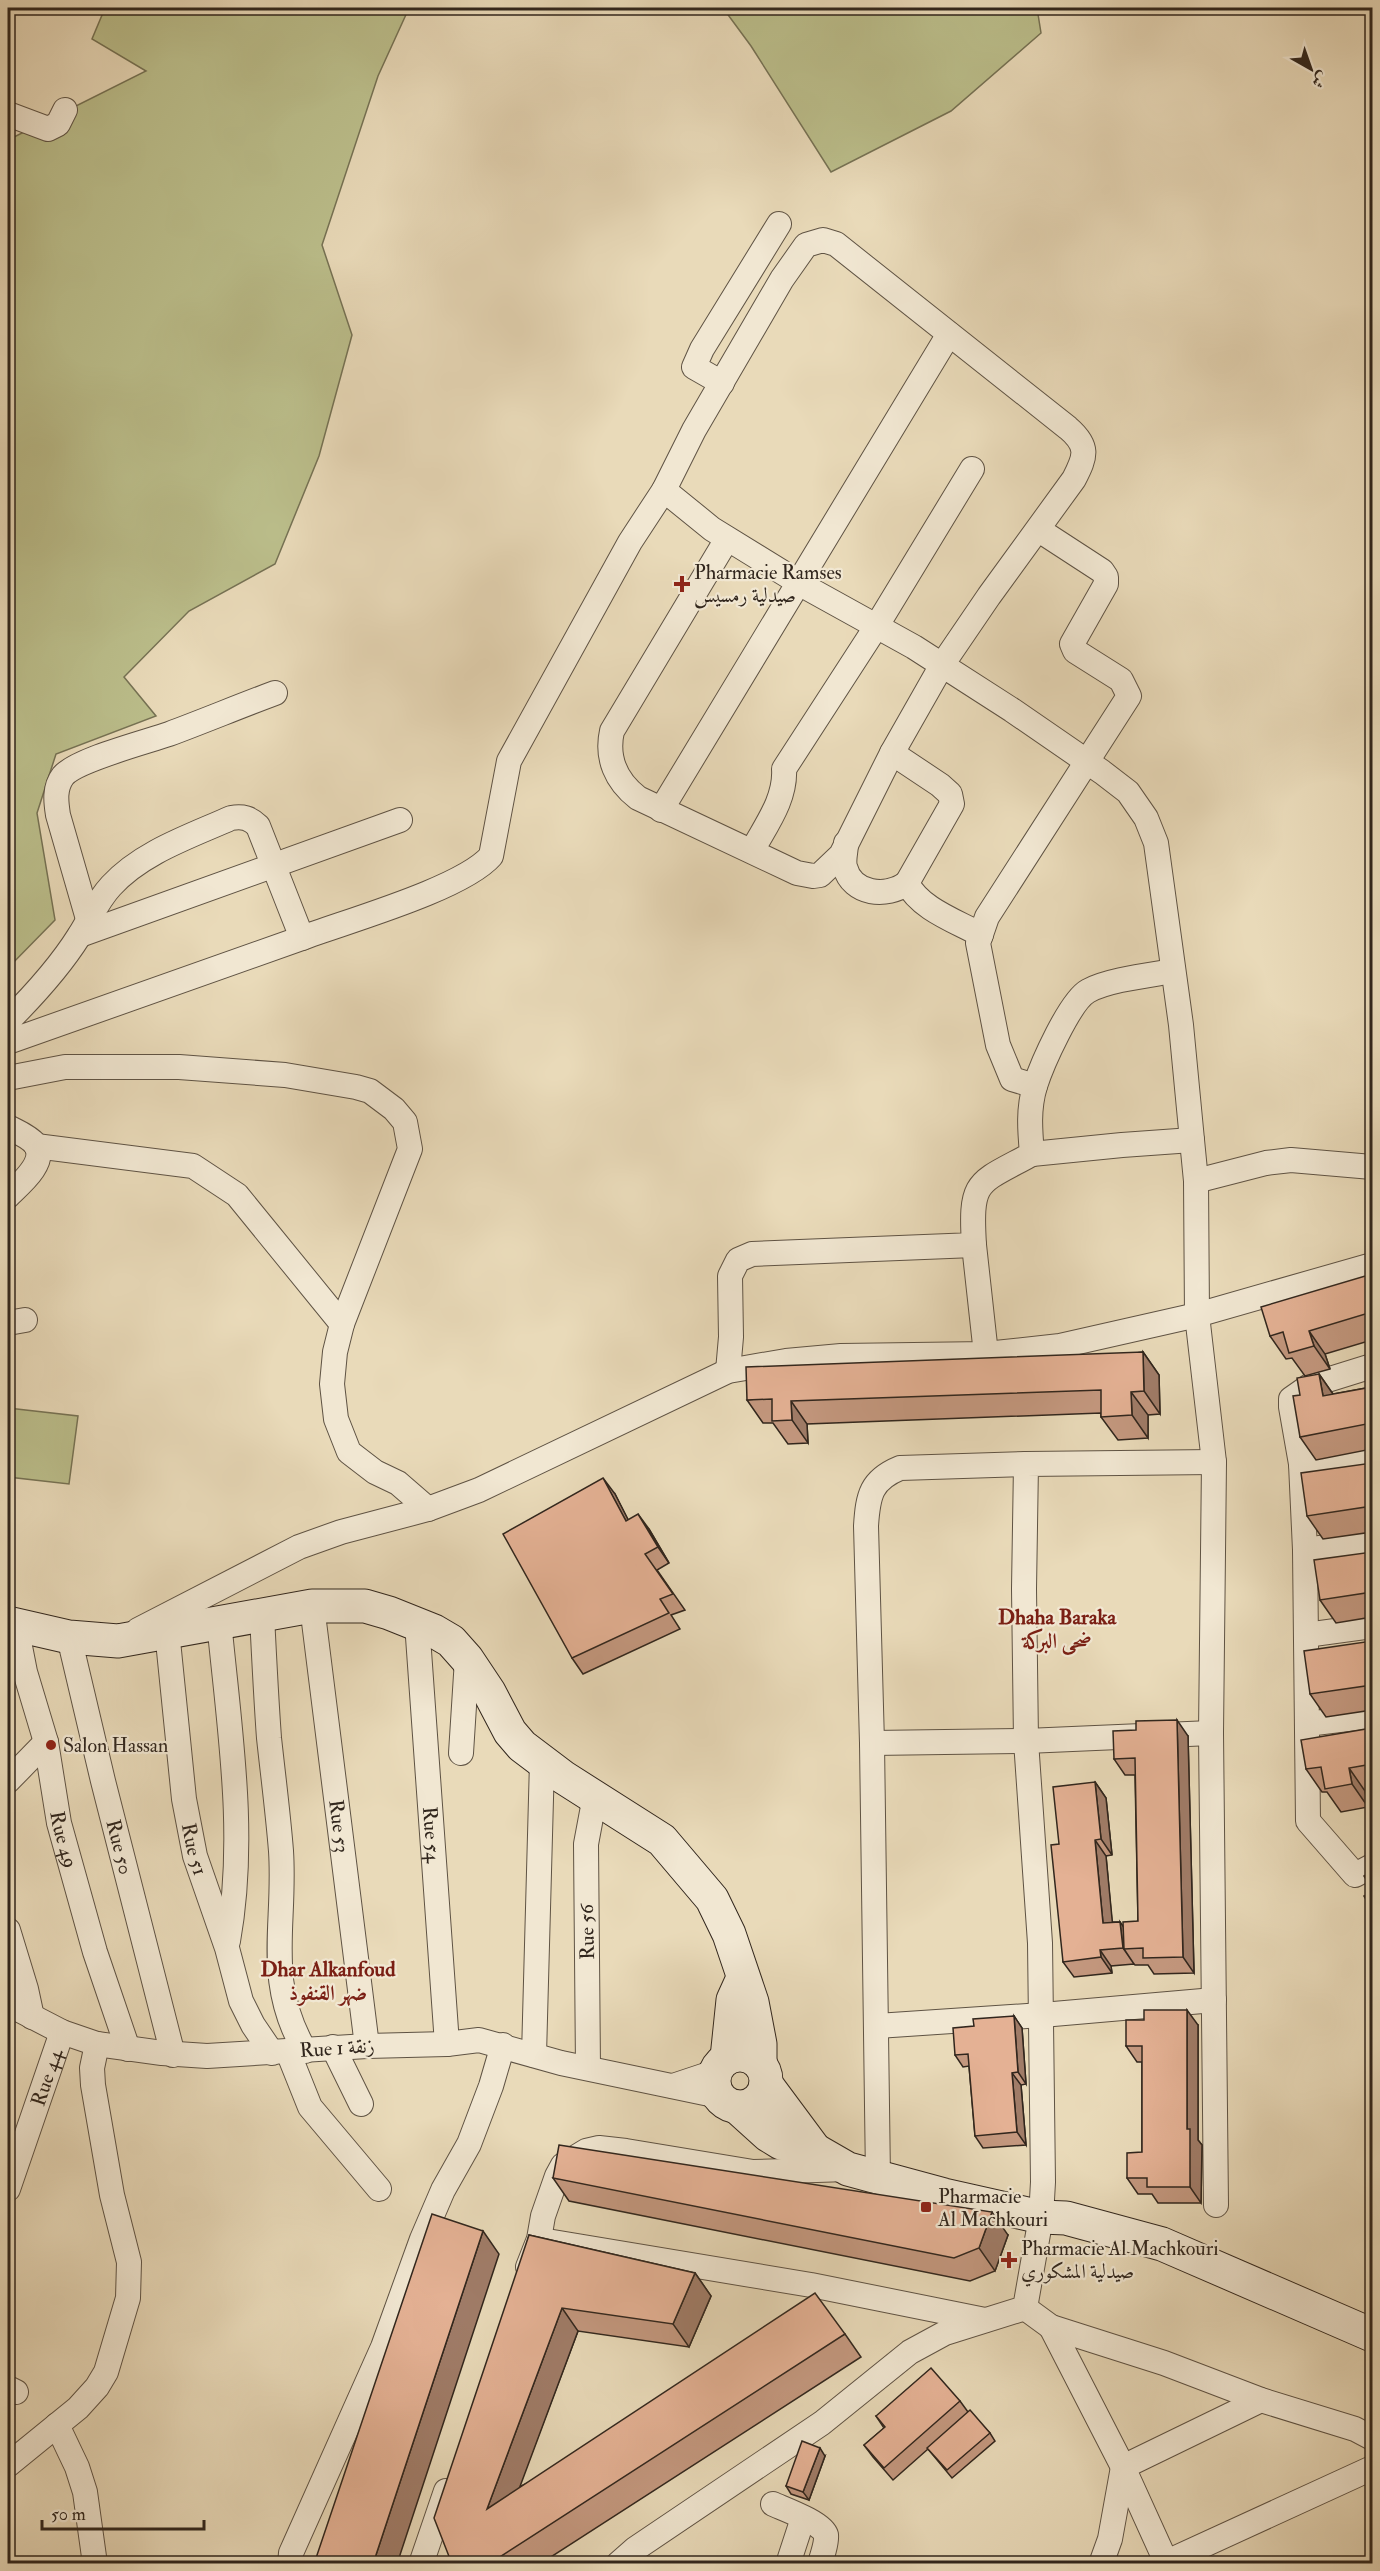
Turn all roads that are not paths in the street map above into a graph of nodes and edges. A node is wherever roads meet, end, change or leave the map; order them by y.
1 (66, 110) dead end
2 (8, 114) edge
3 (779, 224) dead end
4 (949, 334) junction
5 (722, 383) junction
6 (972, 469) dead end
7 (664, 490) junction
8 (1039, 530) junction
9 (727, 539) junction
10 (797, 582) junction
11 (876, 627) junction
12 (942, 665) junction
13 (275, 693) dead end
14 (892, 753) junction
15 (1085, 761) junction
16 (661, 810) junction
17 (400, 820) dead end
18 (846, 843) junction
19 (752, 851) junction
20 (274, 863) junction
21 (907, 883) junction
22 (84, 927) junction
23 (981, 935) junction
24 (302, 938) junction
25 (1173, 971) junction
26 (8, 1021) edge
27 (8, 1042) edge
28 (8, 1078) edge
29 (1035, 1086) junction
30 (8, 1126) edge
31 (1192, 1140) junction
32 (36, 1146) junction
33 (1032, 1154) junction
34 (1372, 1167) edge
35 (1196, 1181) junction
36 (8, 1196) edge
37 (974, 1245) junction
38 (1372, 1265) edge
39 (1197, 1315) junction
40 (342, 1324) junction
41 (986, 1354) junction
42 (1372, 1366) edge
43 (728, 1371) junction
44 (1372, 1451) edge
45 (1214, 1462) junction
46 (1026, 1464) junction
47 (1301, 1464) junction
48 (429, 1509) junction
49 (1372, 1540) edge
50 (1305, 1550) junction
51 (312, 1606) junction
52 (262, 1615) junction
53 (219, 1621) junction
54 (417, 1623) junction
55 (12, 1625) edge
56 (1372, 1626) edge
57 (167, 1631) junction
58 (1306, 1635) junction
59 (69, 1637) junction
60 (118, 1641) junction
61 (467, 1659) junction
62 (1372, 1716) edge
63 (1307, 1724) junction
64 (1211, 1733) junction
65 (1026, 1741) junction
66 (46, 1742) junction
67 (872, 1743) junction
68 (461, 1753) dead end
69 (542, 1762) junction
70 (8, 1781) edge
71 (595, 1796) junction
72 (1372, 1866) edge
73 (8, 1930) edge
74 (227, 1948) junction
75 (743, 1977) junction
76 (1214, 2000) junction
77 (8, 2004) edge
78 (1042, 2015) junction
79 (32, 2017) junction
80 (877, 2026) junction
81 (62, 2032) junction
82 (97, 2044) junction
83 (447, 2044) junction
84 (503, 2045) junction
85 (367, 2046) junction
86 (333, 2048) junction
87 (128, 2049) junction
88 (289, 2052) junction
89 (173, 2055) junction
90 (534, 2055) junction
91 (588, 2068) junction
92 (763, 2074) junction
93 (724, 2083) junction
94 (361, 2104) dead end
95 (815, 2150) junction
96 (863, 2174) junction
97 (8, 2189) edge
98 (379, 2189) dead end
99 (1216, 2205) dead end
100 (1041, 2217) junction
101 (539, 2239) junction
102 (518, 2293) edge
103 (1025, 2308) junction
104 (988, 2320) junction
105 (1051, 2327) junction
106 (1372, 2335) edge
107 (1261, 2400) junction
108 (57, 2425) junction
109 (1372, 2438) edge
110 (8, 2464) edge
111 (454, 2466) edge
112 (1123, 2467) junction
113 (1372, 2468) edge
114 (773, 2504) dead end
115 (803, 2518) junction
116 (635, 2559) edge
117 (1167, 2563) edge
118 (95, 2564) edge
119 (290, 2564) edge
120 (421, 2564) edge
121 (788, 2564) edge
122 (820, 2564) edge
123 (1101, 2564) edge

1 - 2 street
3 - 5 street
4 - 5 street
4 - 8 street
4 - 10 street
5 - 7 street
6 - 11 street
7 - 9 street
7 - 24 street
8 - 12 street
8 - 15 street
9 - 10 street
9 - 16 street
10 - 11 street
10 - 16 street
11 - 12 street
11 - 19 street
12 - 14 street
12 - 15 street
13 - 22 street
14 - 18 street
14 - 21 street
15 - 23 street
15 - 25 street
16 - 19 street
17 - 20 street
18 - 19 street
18 - 21 street
20 - 22 street
20 - 22 street
20 - 24 street
21 - 23 street
22 - 26 street
23 - 29 street
24 - 27 street
25 - 29 street
25 - 31 street
28 - 40 street
29 - 33 street
30 - 32 street
31 - 33 street
31 - 35 street
32 - 36 street
32 - 40 street
33 - 37 street
34 - 35 street
35 - 39 street
37 - 41 street
37 - 43 street
38 - 39 street
39 - 41 street
39 - 45 street
40 - 48 street
41 - 43 street
42 - 47 street
43 - 48 street
44 - 47 street
45 - 46 street
45 - 64 street
46 - 65 street
46 - 67 street
47 - 50 street
48 - 60 street
49 - 50 street
50 - 58 street
51 - 52 street
51 - 54 street
51 - 85 street, Rue 53
52 - 53 street
52 - 88 street
53 - 57 street
53 - 74 street
54 - 61 street
54 - 83 street, Rue 54
55 - 59 street
55 - 66 street, Rue 49
56 - 58 street
57 - 60 street
57 - 74 street, Rue 51
58 - 63 street
59 - 60 street
59 - 89 street, Rue 50
61 - 68 street
61 - 69 street
62 - 63 street
63 - 72 street
64 - 65 street
64 - 76 street
65 - 67 street
65 - 78 street
66 - 70 street
66 - 87 street, Rue 49
67 - 80 street
69 - 71 street
69 - 90 street
71 - 75 street
71 - 91 street, Rue 56
73 - 79 street
74 - 88 street, Rue 51
75 - 92 street
75 - 93 street
76 - 78 street
76 - 99 street
77 - 79 street, Rue 1 زنقة
78 - 80 street
78 - 100 street
79 - 81 street, Rue 1 زنقة
80 - 96 street
81 - 82 street, Rue 1 زنقة
81 - 97 street, Rue 44
82 - 87 street, Rue 1 زنقة
82 - 108 street
83 - 84 street, Rue 1 زنقة
83 - 85 street, Rue 1 زنقة
84 - 90 street, Rue 1 زنقة
84 - 119 street
85 - 86 street, Rue 1 زنقة
86 - 88 street, Rue 1 زنقة
86 - 94 street
87 - 89 street, Rue 1 زنقة
88 - 89 street, Rue 1 زنقة
88 - 98 street
90 - 91 street, Rue 1 زنقة
91 - 93 street, Rue 1 زنقة
92 - 93 street
92 - 93 street
92 - 95 street
93 - 95 street
95 - 96 street
96 - 100 street
96 - 101 street
100 - 103 street
100 - 106 street
101 - 102 street
101 - 104 street
103 - 104 street
103 - 105 street
104 - 116 street
105 - 107 street
105 - 112 street
107 - 109 street
107 - 112 street
108 - 110 street
108 - 118 street
111 - 120 street
112 - 117 street
112 - 123 street
113 - 117 street
114 - 115 street
115 - 121 street
115 - 122 street

